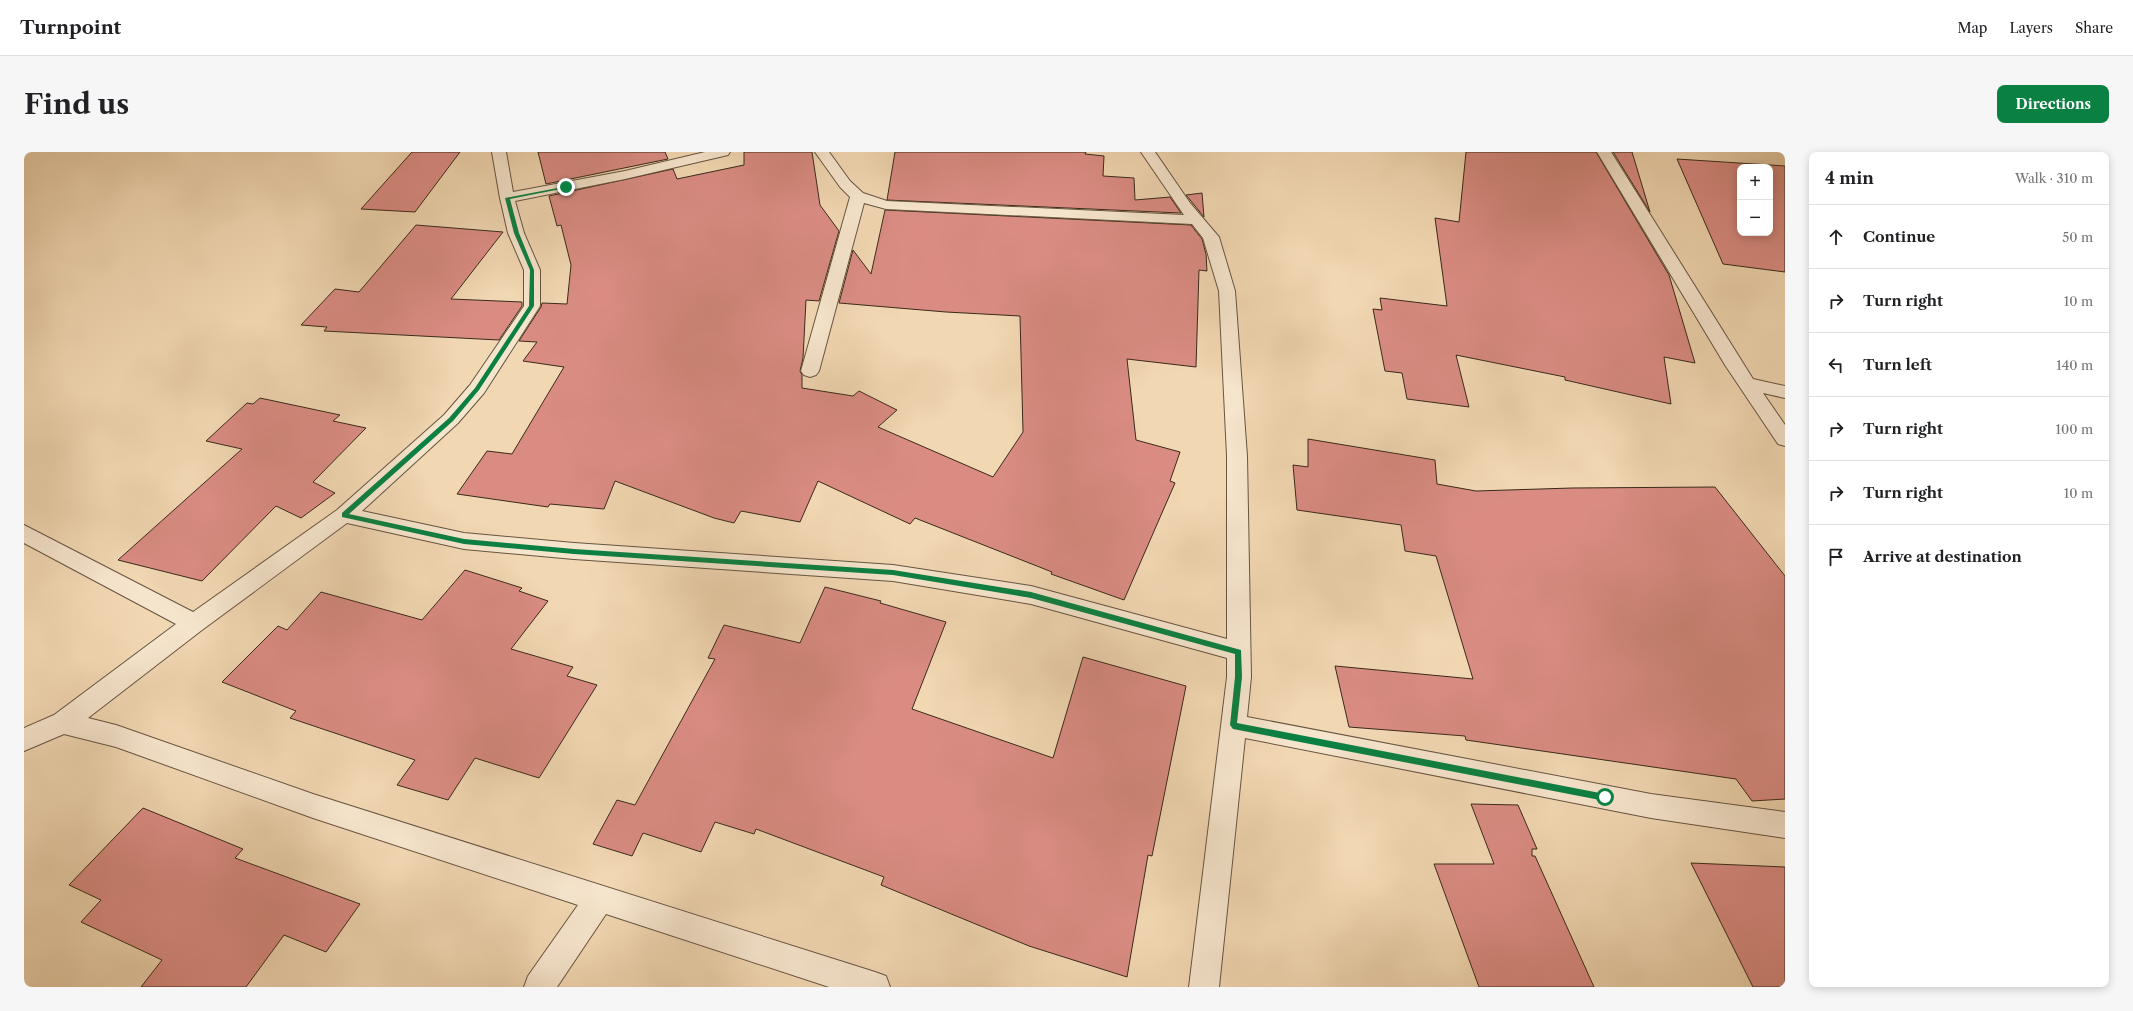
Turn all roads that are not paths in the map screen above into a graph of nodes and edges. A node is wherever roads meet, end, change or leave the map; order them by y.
1 (499, 152) edge
2 (723, 152) edge
3 (822, 152) edge
4 (1148, 152) edge
5 (1604, 152) edge
6 (858, 196) junction
7 (507, 198) junction
8 (1197, 220) junction
9 (810, 371) dead end
10 (1746, 383) junction
11 (1785, 392) edge
12 (1785, 439) edge
13 (344, 515) junction
14 (24, 533) edge
15 (194, 623) junction
16 (1239, 652) junction
17 (63, 723) junction
18 (1233, 725) junction
19 (24, 740) edge
20 (1785, 825) edge
21 (599, 899) junction
22 (539, 987) edge
23 (875, 987) edge
24 (1204, 987) edge

1 - 7 street
2 - 7 street
3 - 6 street
4 - 8 street
5 - 10 street
6 - 8 street
6 - 9 street
7 - 13 street
8 - 16 street
10 - 11 street
10 - 12 street
13 - 15 street
13 - 16 street
14 - 15 street
15 - 17 street
16 - 18 street
17 - 19 street
17 - 21 street
18 - 20 street
18 - 24 street
21 - 22 street
21 - 23 street

